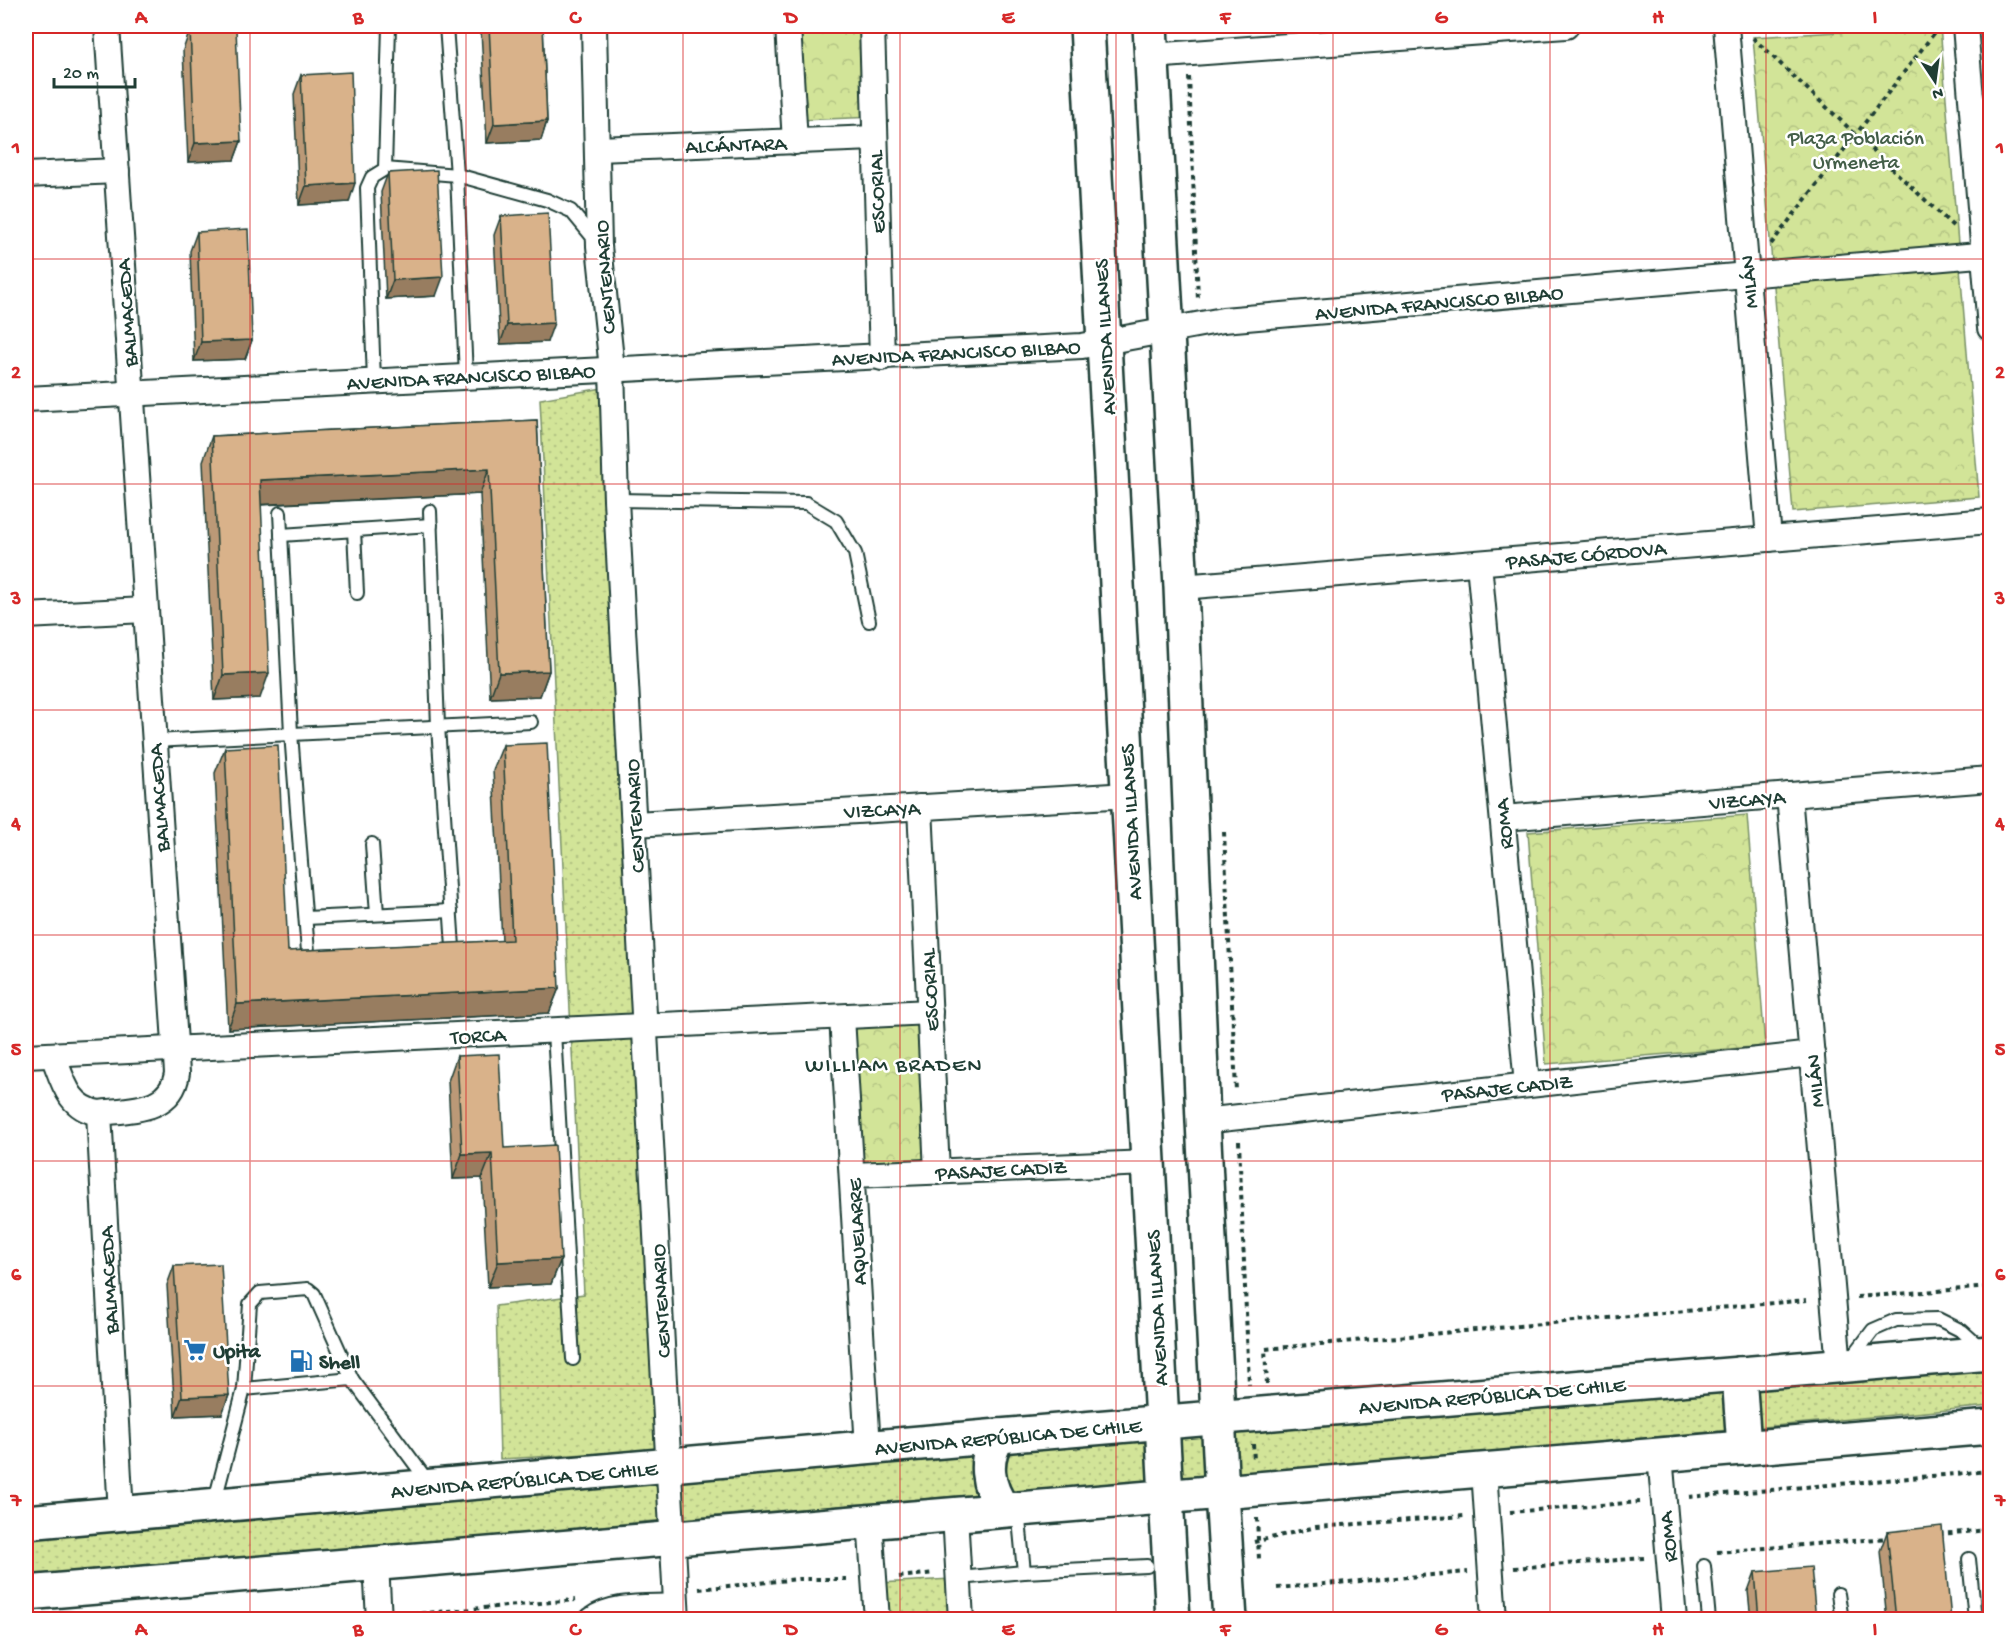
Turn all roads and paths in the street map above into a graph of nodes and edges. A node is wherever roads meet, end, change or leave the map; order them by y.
1 (107, 26) edge
2 (389, 26) edge
3 (446, 26) edge
4 (594, 26) edge
5 (788, 26) edge
6 (872, 26) edge
7 (1087, 26) edge
8 (1566, 26) edge
9 (1940, 26) edge
10 (1965, 26) edge
11 (1736, 28) edge
12 (1440, 30) edge
13 (1151, 41) edge
14 (1856, 134) junction
15 (873, 138) junction
16 (795, 142) junction
17 (598, 148) junction
18 (385, 169) junction
19 (117, 171) junction
20 (458, 175) junction
21 (26, 176) edge
22 (599, 246) junction
23 (1987, 255) edge
24 (1747, 276) junction
25 (1990, 327) edge
26 (1167, 328) junction
27 (1105, 342) junction
28 (882, 358) junction
29 (612, 369) junction
30 (466, 376) junction
31 (374, 381) junction
32 (131, 393) junction
33 (26, 399) edge
34 (616, 500) junction
35 (430, 511) dead end
36 (280, 513) dead end
37 (1990, 521) edge
38 (431, 525) junction
39 (354, 530) junction
40 (281, 535) junction
41 (1769, 539) junction
42 (1479, 563) junction
43 (1181, 587) junction
44 (357, 593) dead end
45 (145, 610) junction
46 (26, 616) edge
47 (869, 621) dead end
48 (531, 722) dead end
49 (438, 726) junction
50 (291, 733) junction
51 (154, 741) junction
52 (1990, 779) edge
53 (1129, 795) junction
54 (1789, 795) junction
55 (920, 807) junction
56 (1503, 818) junction
57 (635, 824) junction
58 (372, 844) dead end
59 (451, 911) junction
60 (377, 914) junction
61 (306, 918) junction
62 (453, 947) edge
63 (308, 952) edge
64 (930, 1012) junction
65 (842, 1017) junction
66 (645, 1026) junction
67 (554, 1032) junction
68 (174, 1049) junction
69 (1812, 1054) junction
70 (53, 1055) junction
71 (26, 1056) edge
72 (1527, 1085) junction
73 (99, 1113) junction
74 (1203, 1121) junction
75 (1148, 1163) junction
76 (937, 1172) junction
77 (853, 1175) junction
78 (1990, 1287) edge
79 (1832, 1298) junction
80 (1989, 1353) edge
81 (573, 1359) dead end
82 (1842, 1366) junction
83 (1739, 1374) junction
84 (352, 1379) junction
85 (244, 1389) junction
86 (1268, 1391) dead end
87 (1218, 1417) junction
88 (1162, 1422) junction
89 (1990, 1427) edge
90 (999, 1436) junction
91 (868, 1448) junction
92 (1744, 1448) junction
93 (1660, 1455) junction
94 (668, 1466) junction
95 (1484, 1470) junction
96 (432, 1487) junction
97 (1222, 1493) junction
98 (1166, 1496) junction
99 (213, 1506) junction
100 (1011, 1508) junction
101 (121, 1514) junction
102 (955, 1514) junction
103 (870, 1521) junction
104 (26, 1522) edge
105 (1990, 1530) edge
106 (1931, 1534) edge
107 (1895, 1538) edge
108 (672, 1539) junction
109 (1670, 1556) junction
110 (1969, 1559) dead end
111 (376, 1564) junction
112 (1147, 1566) dead end
113 (1704, 1566) dead end
114 (1490, 1570) junction
115 (1024, 1572) junction
116 (958, 1578) junction
117 (1277, 1588) dead end
118 (26, 1593) edge
119 (1838, 1594) dead end
120 (676, 1613) edge
121 (379, 1620) edge
122 (592, 1620) edge
123 (877, 1620) edge
124 (961, 1620) edge
125 (1173, 1620) edge
126 (1230, 1620) edge
127 (1494, 1620) edge
128 (1674, 1620) edge
129 (1709, 1620) edge
130 (1842, 1620) edge
131 (1975, 1620) edge

1 - 19 street, BALMACEDA
2 - 18 lane
3 - 20 lane
4 - 17 street, CENTENARIO
5 - 16 street
6 - 15 street, ESCORIAL
7 - 27 main road, AVENIDA ILLANES
8 - 12 street
9 - 14 path
10 - 23 street
11 - 14 path
11 - 24 street, MILÁN
12 - 13 street
13 - 26 main road
14 - 23 path
14 - 24 path
15 - 16 street, ALCÁNTARA
15 - 28 street, ESCORIAL
16 - 17 street, ALCÁNTARA
17 - 22 street, CENTENARIO
18 - 20 lane
18 - 31 lane
19 - 21 street
19 - 32 street, BALMACEDA
20 - 22 lane
20 - 30 lane
22 - 29 street, CENTENARIO
23 - 24 street, AVENIDA FRANCISCO BILBAO
23 - 25 street
24 - 26 street, AVENIDA FRANCISCO BILBAO
24 - 41 street, MILÁN
26 - 27 street, AVENIDA FRANCISCO BILBAO
26 - 43 main road
27 - 28 street, AVENIDA FRANCISCO BILBAO
27 - 53 main road, AVENIDA ILLANES
28 - 29 street, AVENIDA FRANCISCO BILBAO
29 - 30 street, AVENIDA FRANCISCO BILBAO
29 - 34 street, CENTENARIO
30 - 31 street, AVENIDA FRANCISCO BILBAO
31 - 32 street, AVENIDA FRANCISCO BILBAO
32 - 33 street, AVENIDA FRANCISCO BILBAO
32 - 45 street, BALMACEDA
34 - 47 lane
34 - 57 street, CENTENARIO
35 - 38 lane
36 - 40 lane
37 - 41 street, PASAJE CÓRDOVA
38 - 39 lane
38 - 49 lane
39 - 40 lane
39 - 44 lane
40 - 50 lane
41 - 42 street, PASAJE CÓRDOVA
42 - 43 street, PASAJE CÓRDOVA
42 - 56 street, ROMA
43 - 74 main road
45 - 46 street
45 - 51 street, BALMACEDA
48 - 49 lane
49 - 50 lane
49 - 59 lane
50 - 51 lane
50 - 61 lane
51 - 68 street, BALMACEDA
52 - 54 street, VIZCAYA
53 - 55 street, VIZCAYA
53 - 75 main road, AVENIDA ILLANES
54 - 56 street, VIZCAYA
54 - 69 street, MILÁN
55 - 57 street, VIZCAYA
55 - 64 street, ESCORIAL
56 - 72 street, ROMA
57 - 66 street, CENTENARIO
58 - 60 lane
59 - 60 lane
59 - 62 lane
60 - 61 lane
61 - 63 lane
64 - 65 street, TORCA
64 - 76 street, ESCORIAL
65 - 66 street, TORCA
65 - 77 street, AQUELARRE
66 - 67 street, TORCA
66 - 94 street, CENTENARIO
67 - 68 street, TORCA
67 - 81 lane
68 - 70 street, TORCA
68 - 73 street, BALMACEDA
69 - 72 street, PASAJE CADIZ
69 - 79 street, MILÁN
70 - 71 street, TORCA
70 - 73 street
72 - 74 street, PASAJE CADIZ
73 - 101 street, BALMACEDA
74 - 87 main road
75 - 76 street, PASAJE CADIZ
75 - 88 main road, AVENIDA ILLANES
76 - 77 street, PASAJE CADIZ
77 - 91 street, AQUELARRE
78 - 79 path
79 - 82 street, MILÁN
79 - 86 path
80 - 82 main road, AVENIDA REPÚBLICA DE CHILE
82 - 83 main road, AVENIDA REPÚBLICA DE CHILE
83 - 87 main road, AVENIDA REPÚBLICA DE CHILE
83 - 92 main road
84 - 85 lane
84 - 85 lane
84 - 96 lane
85 - 99 lane
87 - 88 main road, AVENIDA REPÚBLICA DE CHILE
87 - 97 main road
88 - 90 main road, AVENIDA REPÚBLICA DE CHILE
88 - 98 main road, AVENIDA ILLANES
89 - 92 main road
90 - 91 main road, AVENIDA REPÚBLICA DE CHILE
90 - 100 main road
91 - 94 main road, AVENIDA REPÚBLICA DE CHILE
92 - 93 main road
93 - 95 main road
93 - 109 street, ROMA
94 - 96 main road, AVENIDA REPÚBLICA DE CHILE
94 - 108 street, CENTENARIO
95 - 97 main road
95 - 114 street
96 - 99 main road, AVENIDA REPÚBLICA DE CHILE
97 - 98 main road
97 - 126 main road
98 - 100 main road
98 - 125 main road, AVENIDA ILLANES
99 - 101 main road, AVENIDA REPÚBLICA DE CHILE
100 - 102 main road
100 - 115 lane
101 - 104 main road, AVENIDA REPÚBLICA DE CHILE
102 - 103 main road
102 - 116 street
103 - 108 main road
103 - 123 street
105 - 106 path
107 - 109 path
108 - 111 main road
108 - 120 street, CENTENARIO
109 - 114 path
109 - 128 street, ROMA
110 - 131 lane
111 - 118 main road
111 - 121 street
112 - 115 lane
113 - 129 lane
114 - 117 path
114 - 127 street
115 - 116 lane
116 - 124 street
119 - 130 lane
120 - 122 street, CENTENARIO

